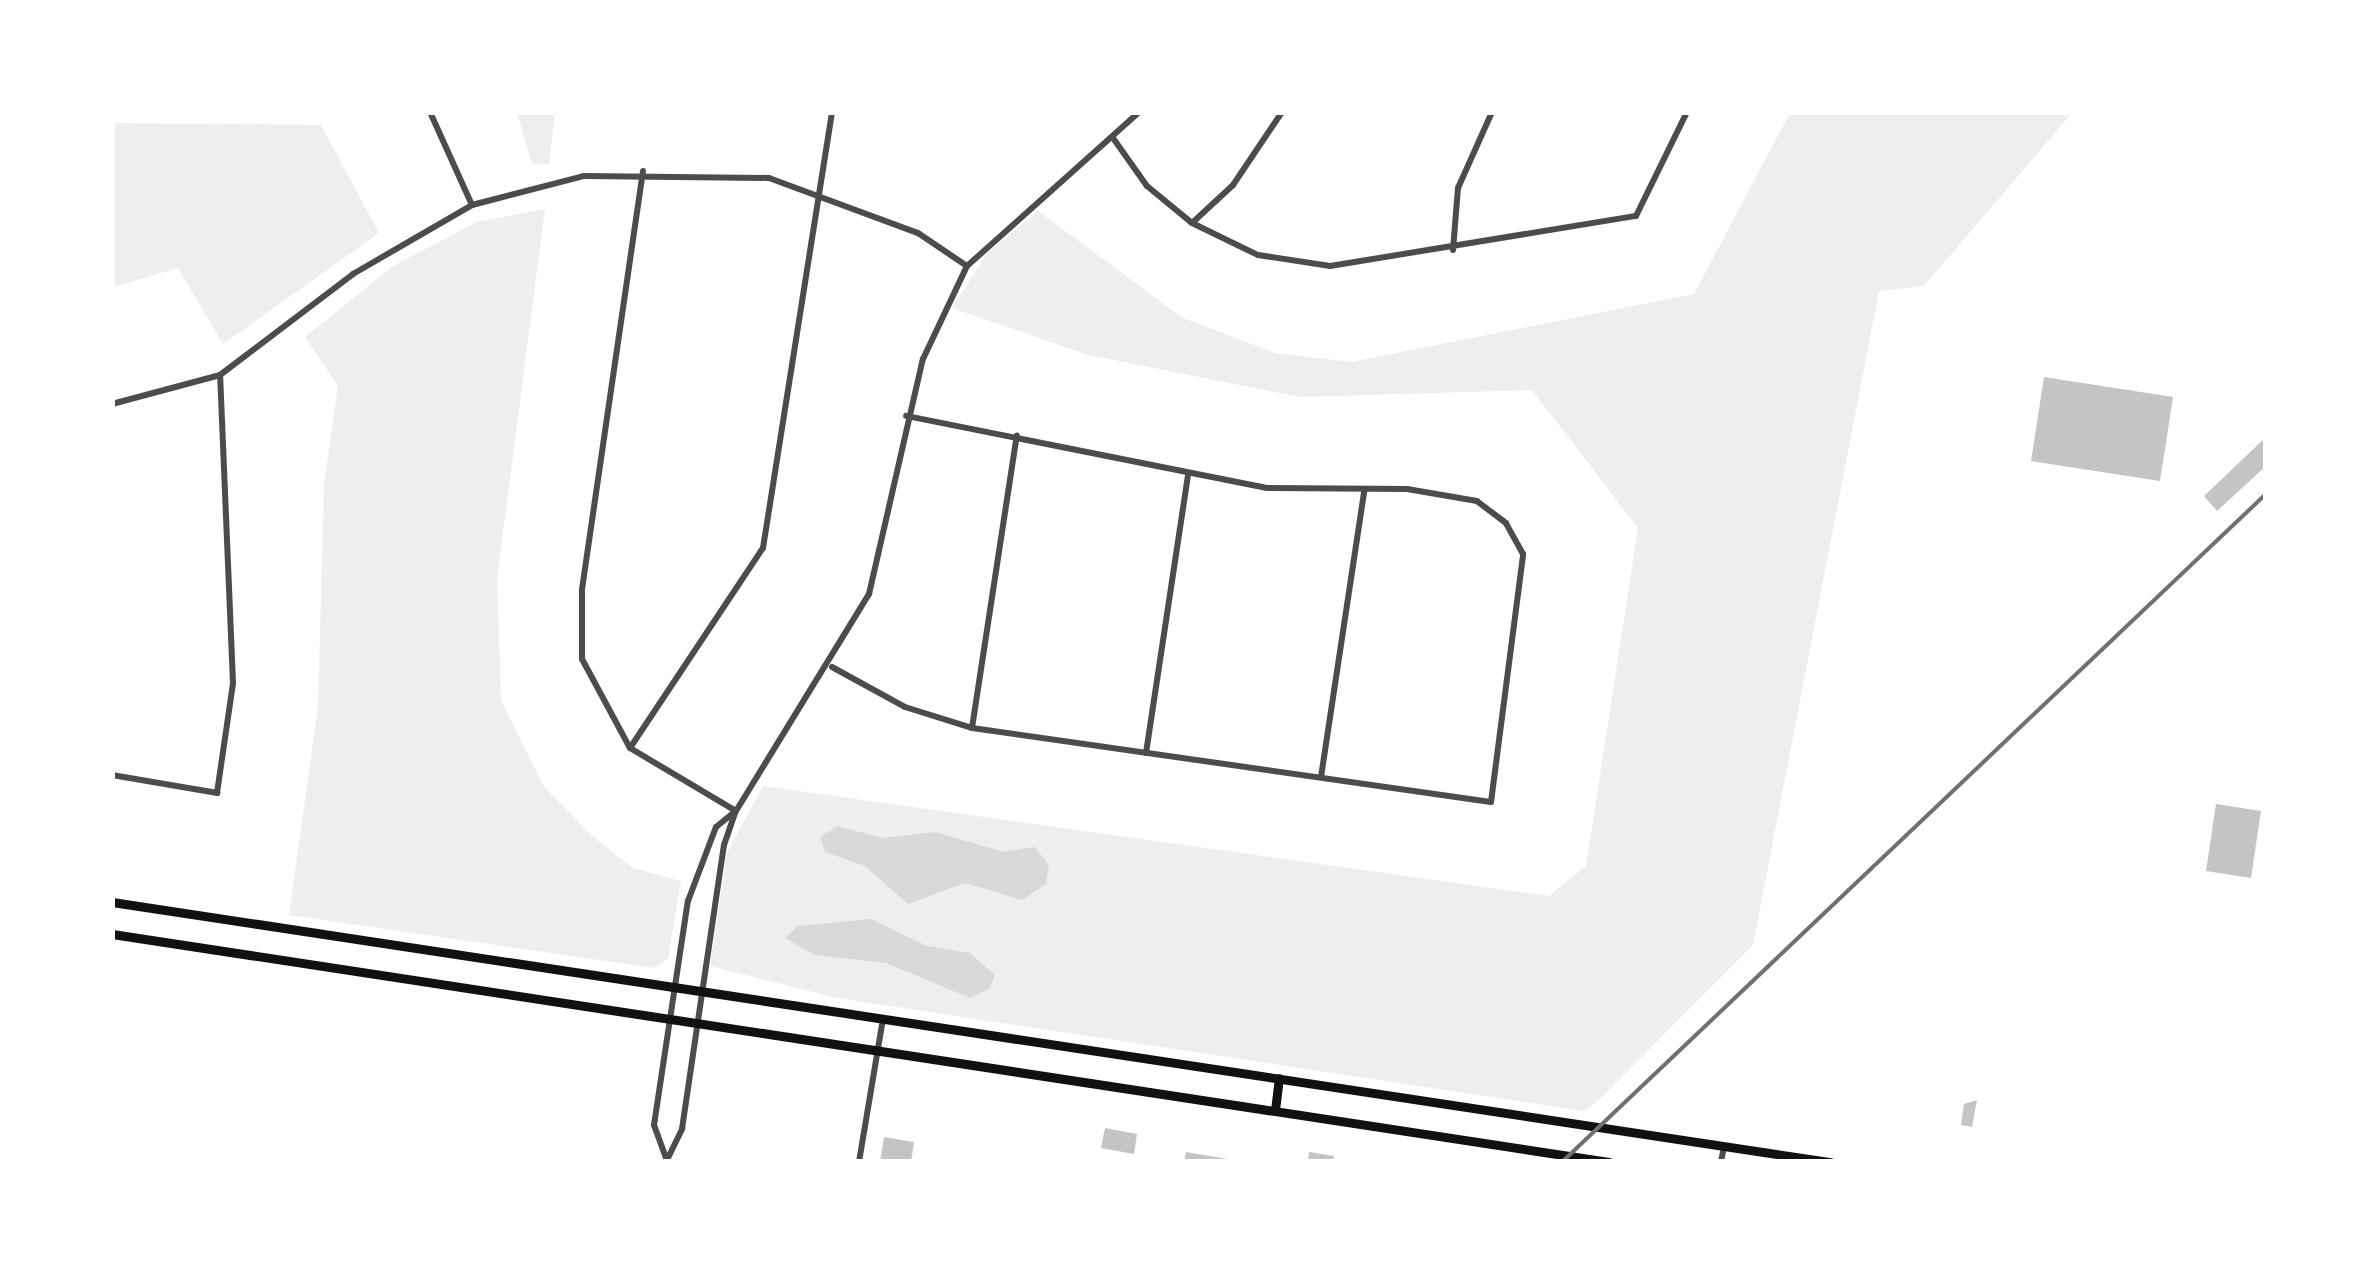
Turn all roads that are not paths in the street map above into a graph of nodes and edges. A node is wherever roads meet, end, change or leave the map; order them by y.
1 (430, 112) edge
2 (832, 112) edge
3 (927, 112) edge
4 (950, 112) edge
5 (1139, 112) edge
6 (1282, 112) edge
7 (1492, 112) edge
8 (1688, 112) edge
9 (1113, 138) junction
10 (643, 171) junction
11 (814, 189) junction
12 (472, 205) junction
13 (1192, 223) junction
14 (1453, 250) junction
15 (967, 266) junction
16 (220, 375) junction
17 (112, 404) edge
18 (906, 416) junction
19 (1017, 435) junction
20 (1188, 476) junction
21 (1364, 491) junction
22 (832, 667) junction
23 (972, 728) junction
24 (630, 748) junction
25 (1146, 753) junction
26 (112, 776) edge
27 (1321, 777) junction
28 (736, 811) junction
29 (112, 902) edge
30 (112, 934) edge
31 (675, 987) junction
32 (697, 990) junction
33 (670, 1018) junction
34 (882, 1018) junction
35 (693, 1022) junction
36 (877, 1051) junction
37 (1279, 1078) junction
38 (1275, 1110) junction
39 (1724, 1146) junction
40 (666, 1160) edge
41 (859, 1162) edge
42 (1609, 1162) edge
43 (1721, 1162) edge
44 (1830, 1162) edge

1 - 12 street
2 - 11 street
3 - 4 street
5 - 9 street
6 - 13 street
7 - 14 street
8 - 14 street
9 - 13 street
9 - 15 street
10 - 11 street
10 - 12 street
10 - 24 street
11 - 15 street
11 - 24 street
12 - 16 street
13 - 14 street
15 - 18 street
16 - 17 street
16 - 26 street
18 - 19 street
18 - 22 street
19 - 20 street
19 - 23 street
20 - 21 street
20 - 25 street
21 - 27 street
21 - 27 street
22 - 23 street
22 - 28 street
23 - 25 street
24 - 28 street
25 - 27 street
28 - 31 street
28 - 32 street
29 - 31 main road
30 - 33 main road
31 - 32 main road
31 - 33 street
32 - 34 main road
32 - 35 street
33 - 35 main road
33 - 40 street
34 - 36 street
34 - 37 main road
35 - 36 main road
35 - 40 street
36 - 38 main road
36 - 41 street
37 - 38 main road
37 - 39 main road
38 - 42 main road
39 - 43 street
39 - 44 main road

